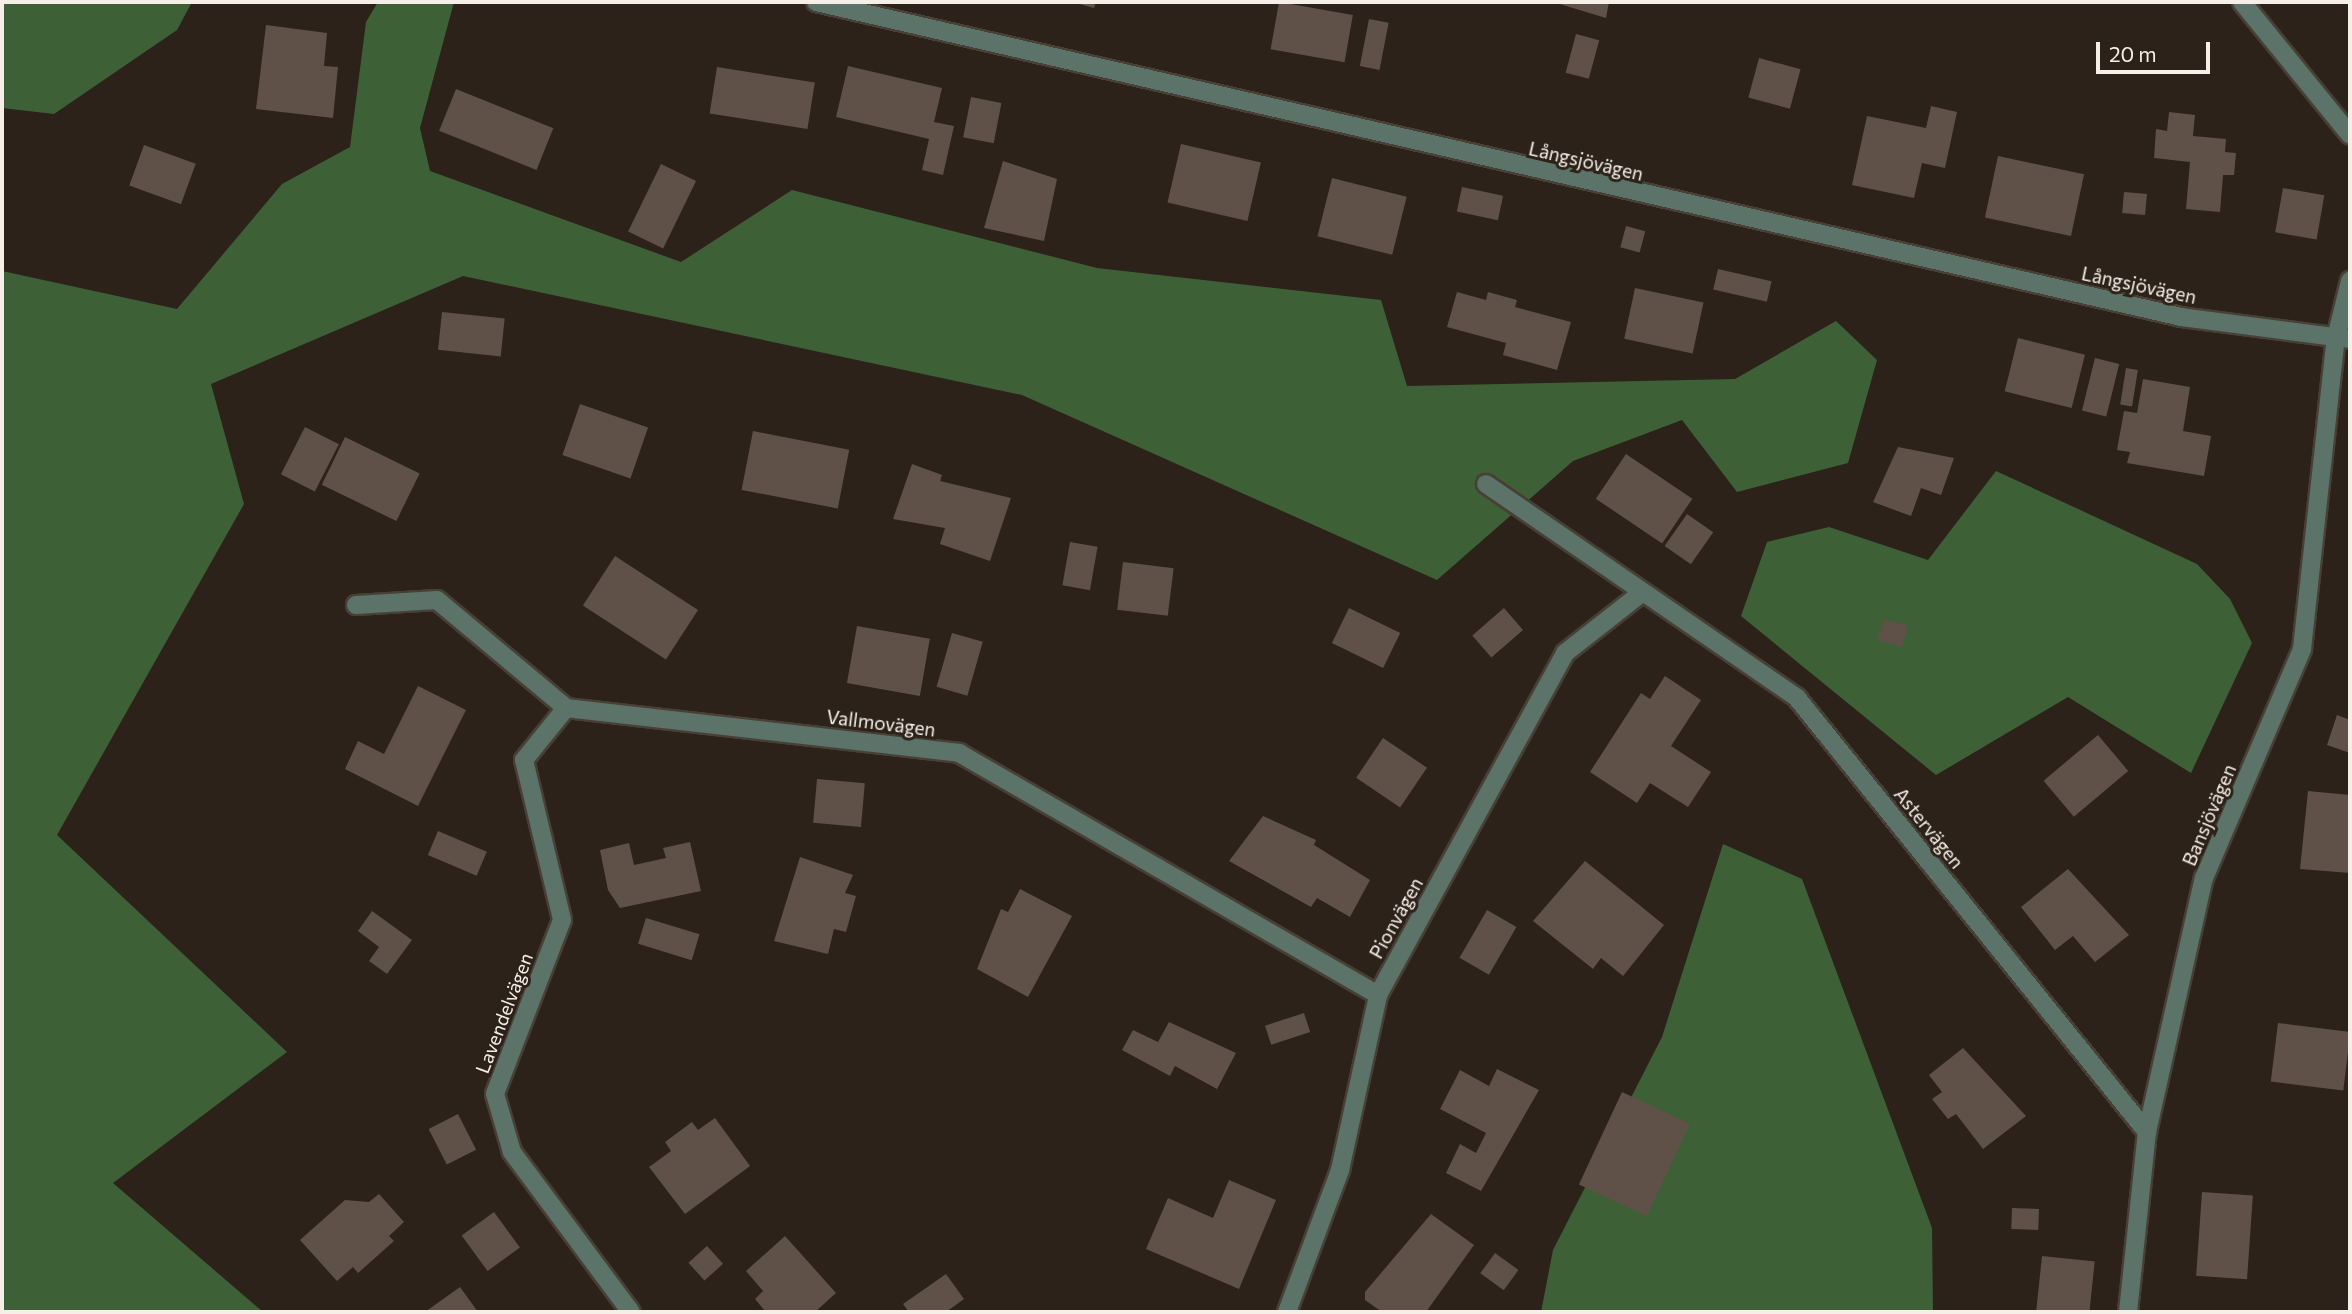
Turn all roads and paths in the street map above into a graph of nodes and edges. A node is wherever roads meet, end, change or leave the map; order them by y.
1 (816, 2) edge
2 (2242, 2) edge
3 (2350, 135) edge
4 (2350, 281) edge
5 (2343, 338) edge
6 (1486, 484) dead end
7 (1639, 595) junction
8 (356, 605) dead end
9 (566, 708) junction
10 (1378, 995) junction
11 (2147, 1132) junction
12 (631, 1312) edge
13 (1287, 1312) edge
14 (2128, 1312) edge

1 - 5 street, Långsjövägen
2 - 3 street
4 - 5 street, Bansjövägen
5 - 11 street, Bansjövägen
6 - 7 street, Astervägen
7 - 10 street, Pionvägen
7 - 11 street, Astervägen
8 - 9 street
9 - 10 street, Vallmovägen
9 - 12 street, Lavendelvägen
10 - 13 street, Pionvägen
11 - 14 street, Bansjövägen

